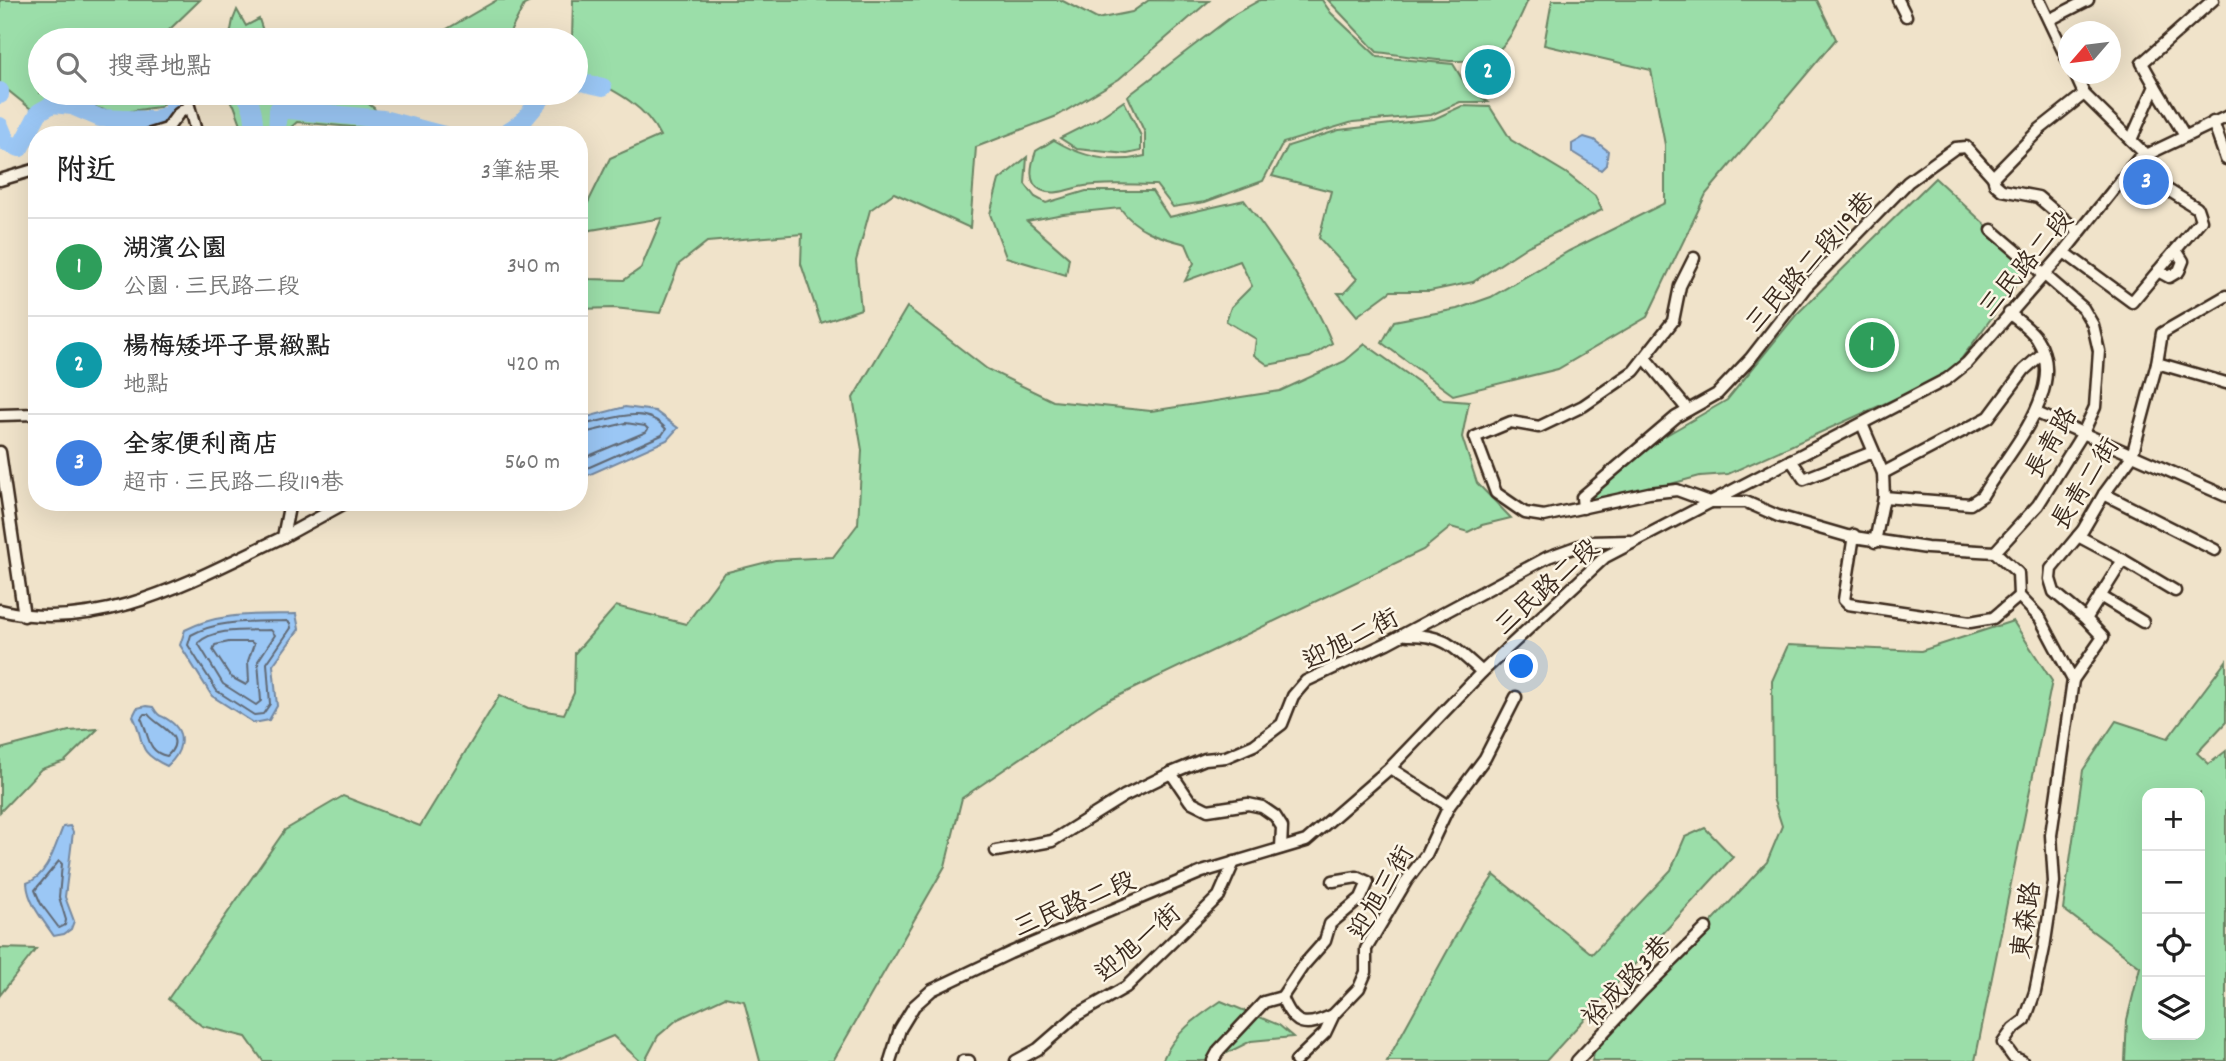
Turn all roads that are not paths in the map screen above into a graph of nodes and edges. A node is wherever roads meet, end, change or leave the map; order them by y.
1 (1898, 0) edge
2 (2039, 0) edge
3 (2088, 0) edge
4 (2213, 0) edge
5 (1906, 16) dead end
6 (2049, 20) junction
7 (2058, 39) edge
8 (2080, 84) edge
9 (2155, 86) junction
10 (2084, 94) junction
11 (2226, 117) edge
12 (2213, 122) junction
13 (171, 126) edge
14 (195, 126) edge
15 (2185, 136) junction
16 (2130, 139) junction
17 (2146, 155) junction
18 (2226, 159) edge
19 (2131, 167) junction
20 (28, 172) edge
21 (1993, 177) junction
22 (0, 180) edge
23 (1992, 230) dead end
24 (2079, 232) junction
25 (2176, 250) junction
26 (2064, 251) junction
27 (1693, 258) dead end
28 (2158, 271) junction
29 (2044, 273) junction
30 (2226, 296) edge
31 (2009, 313) junction
32 (2043, 353) junction
33 (1645, 358) junction
34 (2157, 363) junction
35 (2226, 383) edge
36 (1688, 410) junction
37 (2036, 413) junction
38 (28, 414) edge
39 (0, 415) edge
40 (1862, 425) junction
41 (2083, 433) junction
42 (0, 452) edge
43 (1874, 452) junction
44 (2132, 456) junction
45 (1791, 460) junction
46 (1883, 473) junction
47 (2104, 494) junction
48 (2226, 496) edge
49 (1884, 497) junction
50 (1710, 502) junction
51 (1583, 508) junction
52 (288, 511) edge
53 (331, 511) edge
54 (1854, 536) junction
55 (2078, 536) junction
56 (283, 537) junction
57 (1632, 541) junction
58 (1875, 542) junction
59 (2215, 550) dead end
60 (1995, 552) junction
61 (2123, 560) junction
62 (2175, 591) dead end
63 (2020, 596) junction
64 (2100, 596) junction
65 (0, 610) edge
66 (24, 616) junction
67 (2086, 619) junction
68 (2143, 622) dead end
69 (1403, 635) junction
70 (1482, 672) junction
71 (2073, 680) junction
72 (1516, 697) dead end
73 (1390, 768) junction
74 (1171, 773) junction
75 (1449, 806) junction
76 (1281, 848) junction
77 (996, 851) dead end
78 (1234, 862) junction
79 (1333, 881) dead end
80 (1706, 928) dead end
81 (1282, 997) junction
82 (1334, 1014) junction
83 (890, 1061) edge
84 (963, 1061) edge
85 (969, 1061) edge
86 (1016, 1061) edge
87 (1213, 1061) edge
88 (1296, 1061) edge
89 (1577, 1061) edge
90 (2022, 1061) edge

1 - 5 street
2 - 6 street
3 - 6 street
4 - 9 street
6 - 7 street
8 - 10 street
9 - 15 street
9 - 16 street
10 - 16 street
10 - 21 street
11 - 12 street, 三民路二段
12 - 15 street, 三民路二段
12 - 18 street
13 - 14 street
15 - 17 street, 三民路二段
16 - 17 street
17 - 19 street, 三民路二段
19 - 24 street, 三民路二段
19 - 25 street
20 - 22 street
21 - 24 street, 三民路二段119巷
21 - 36 street, 三民路二段119巷
23 - 29 street, 長青路
24 - 26 street, 三民路二段
25 - 28 street
25 - 28 street
26 - 28 street
26 - 29 street, 三民路二段
27 - 33 street
29 - 31 street, 三民路二段
29 - 41 street, 長青路
30 - 34 street, 長青二街
31 - 32 street
31 - 40 street, 三民路二段
32 - 37 street
32 - 46 street
33 - 36 street
33 - 51 street
34 - 35 street
34 - 44 street, 長青二街
36 - 51 street, 三民路二段119巷
37 - 41 street
37 - 49 street
38 - 39 street
40 - 43 street
40 - 45 street, 三民路二段
41 - 44 street
41 - 60 street, 長青路
42 - 66 street
43 - 45 street
43 - 46 street
44 - 47 street, 長青二街
44 - 48 street
45 - 50 street, 三民路二段
46 - 49 street
47 - 55 street, 長青二街
47 - 59 street
49 - 58 street
50 - 51 street
50 - 54 street
50 - 57 street, 三民路二段
52 - 56 street
53 - 56 street
54 - 58 street
54 - 63 street
55 - 61 street
55 - 67 street, 長青二街
56 - 66 street
57 - 69 street, 迎旭二街
57 - 70 street, 三民路二段
58 - 60 street
60 - 63 street
61 - 62 street
61 - 64 street
63 - 71 street
64 - 67 street
64 - 68 street
65 - 66 street
67 - 71 street
69 - 70 street
69 - 74 street, 迎旭二街
70 - 73 street, 三民路二段
71 - 90 street, 東森路
72 - 75 street, 迎旭三街
73 - 75 street
73 - 76 street, 三民路二段
74 - 76 street
74 - 77 street, 迎旭二街
75 - 82 street, 迎旭三街
76 - 78 street, 三民路二段
78 - 83 street, 三民路二段
78 - 86 street, 迎旭一街
79 - 81 street
80 - 89 street, 裕成路3巷
81 - 82 street
81 - 87 street
82 - 88 street, 迎旭三街
84 - 85 street

